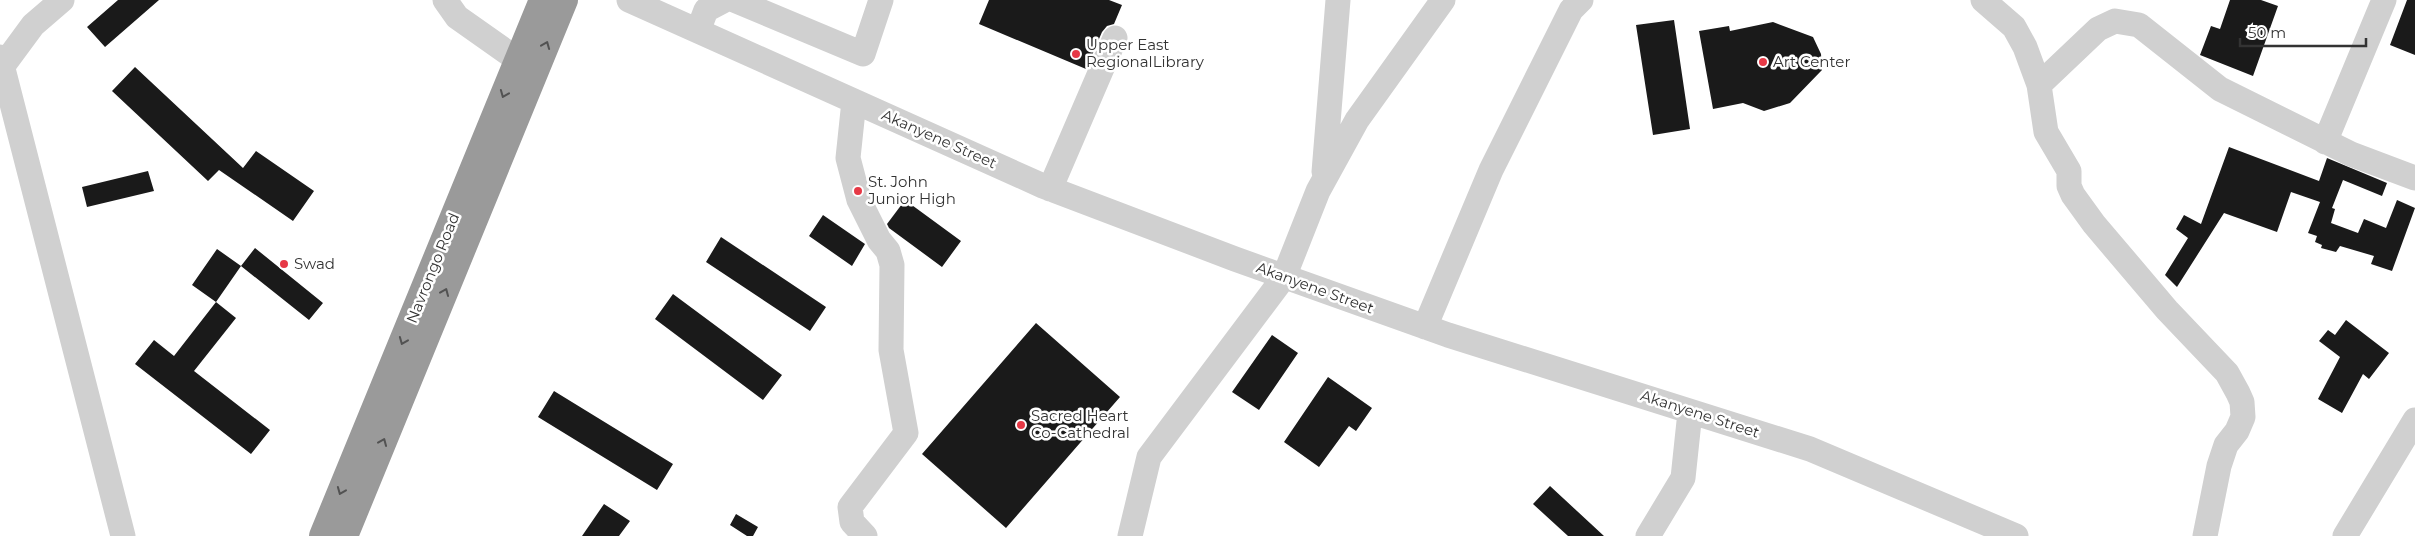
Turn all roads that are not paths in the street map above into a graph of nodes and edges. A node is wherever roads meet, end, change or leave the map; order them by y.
1 (62, 0) edge
2 (445, 0) edge
3 (543, 0) edge
4 (564, 0) edge
5 (629, 0) edge
6 (724, 0) edge
7 (734, 0) edge
8 (881, 0) edge
9 (1338, 0) edge
10 (1443, 0) edge
11 (1983, 0) edge
12 (2384, 0) edge
13 (1572, 3) edge
14 (698, 31) junction
15 (1115, 38) dead end
16 (518, 60) junction
17 (1, 62) edge
18 (2039, 85) junction
19 (854, 101) junction
20 (2325, 142) junction
21 (2415, 178) edge
22 (1324, 181) junction
23 (1050, 189) junction
24 (1284, 277) junction
25 (1425, 327) junction
26 (1690, 412) junction
27 (2415, 420) edge
28 (123, 536) edge
29 (323, 536) edge
30 (344, 536) edge
31 (865, 536) edge
32 (1130, 536) edge
33 (1648, 536) edge
34 (2016, 536) edge
35 (2205, 536) edge
36 (2345, 536) edge

1 - 17 street
2 - 16 street
3 - 16 highway, Navrongo Road
30 -> 4 highway, Navrongo Road
5 - 14 street, Akanyene Street
6 - 14 street
7 - 8 street
9 - 22 street
10 - 22 street
11 - 18 street
12 - 20 street
13 - 25 street
14 - 19 street, Akanyene Street
15 - 23 street
16 -> 29 highway, Navrongo Road
17 - 28 street
18 - 20 street
18 - 35 street
19 - 23 street, Akanyene Street
19 - 31 street
20 - 21 street
22 - 24 street
23 - 24 street, Akanyene Street
24 - 25 street, Akanyene Street
24 - 32 street
25 - 26 street, Akanyene Street
26 - 33 street
26 - 34 street, Akanyene Street
27 - 36 street

